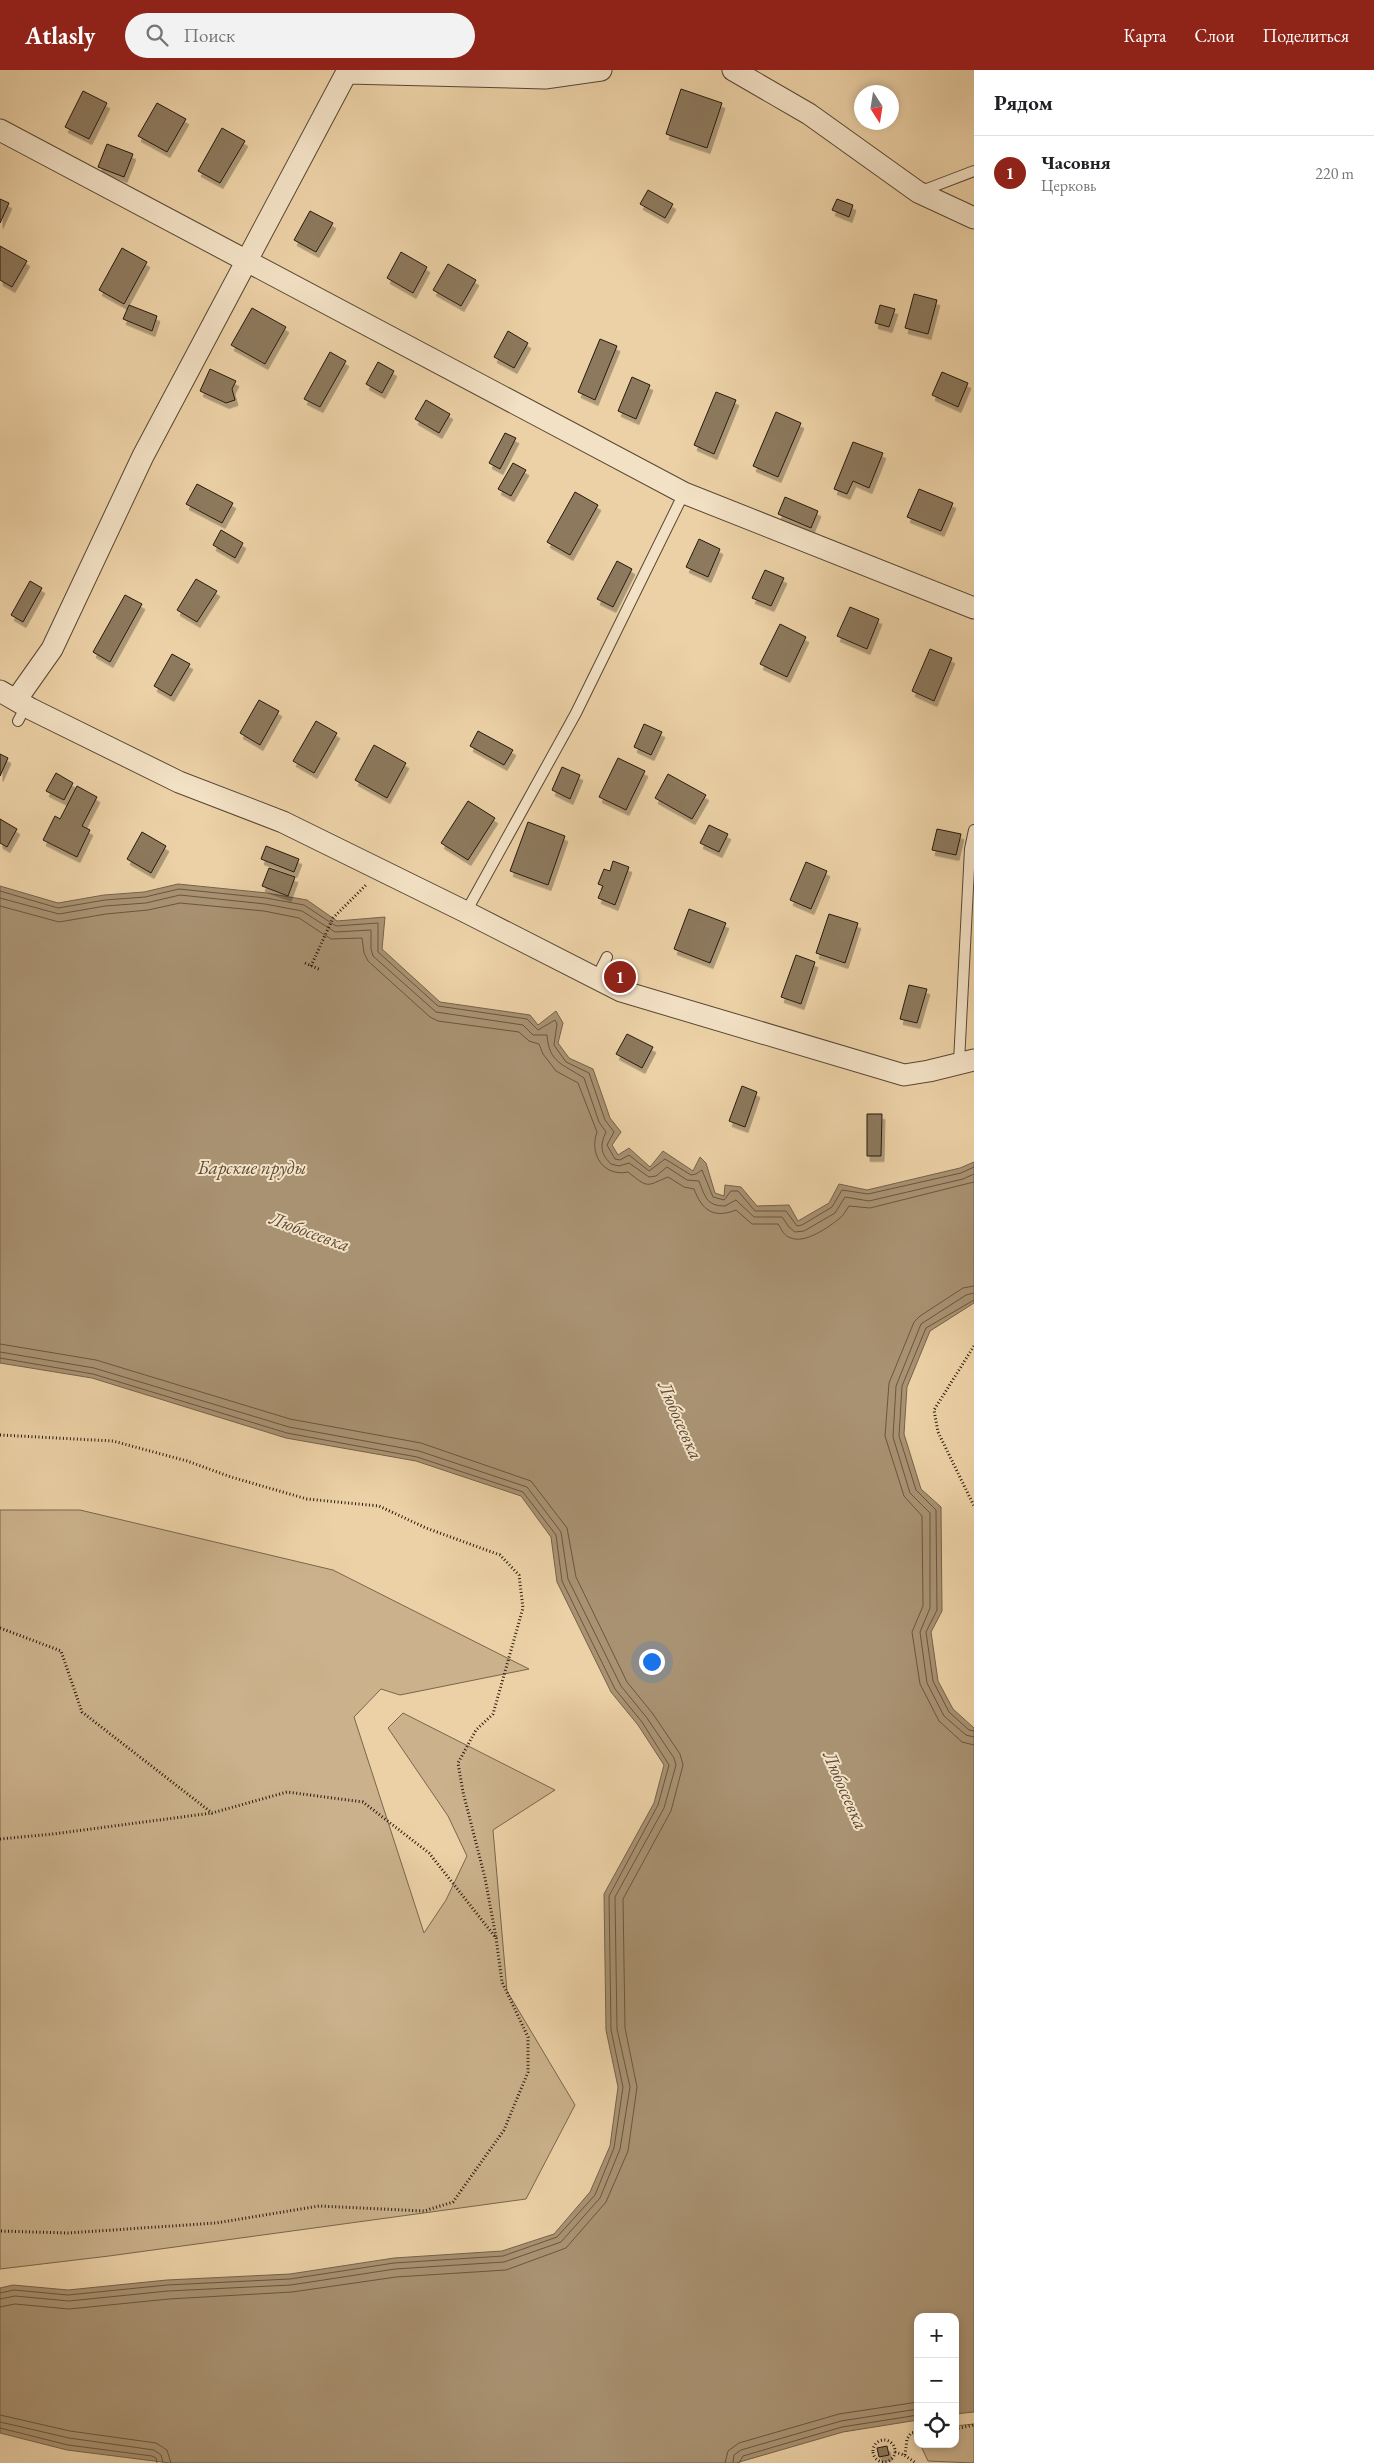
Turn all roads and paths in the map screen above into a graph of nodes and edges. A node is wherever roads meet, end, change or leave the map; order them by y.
1 (601, 70) edge
2 (733, 70) edge
3 (348, 71) edge
4 (0, 130) edge
5 (974, 171) edge
6 (918, 192) junction
7 (974, 218) edge
8 (245, 261) junction
9 (684, 493) junction
10 (974, 608) edge
11 (15, 705) edge
12 (974, 830) edge
13 (376, 868) junction
14 (466, 912) junction
15 (607, 957) dead end
16 (306, 963) dead end
17 (311, 966) junction
18 (321, 970) dead end
19 (596, 979) junction
20 (966, 1061) edge
21 (974, 1346) edge
22 (0, 1434) edge
23 (974, 1506) edge
24 (0, 1628) edge
25 (212, 1813) junction
26 (0, 1839) edge
27 (496, 1938) junction
28 (0, 2231) edge
29 (974, 2425) edge
30 (959, 2428) edge
31 (914, 2433) edge
32 (895, 2452) junction
33 (905, 2455) junction
34 (916, 2463) edge

1 - 3 street
2 - 6 street
3 - 8 street
4 - 8 street
5 - 6 lane
6 - 7 street
8 - 9 street
8 - 11 street
9 - 10 street
9 - 14 lane
11 - 13 street
12 - 20 lane
13 - 14 street
13 - 17 path
14 - 19 street
15 - 19 lane
16 - 17 path
17 - 18 path
19 - 20 street
21 - 23 path
22 - 27 path
24 - 25 path
25 - 26 path
25 - 27 path
27 - 28 path
29 - 30 path
31 - 33 path
32 - 32 path
32 - 33 path
33 - 34 path

